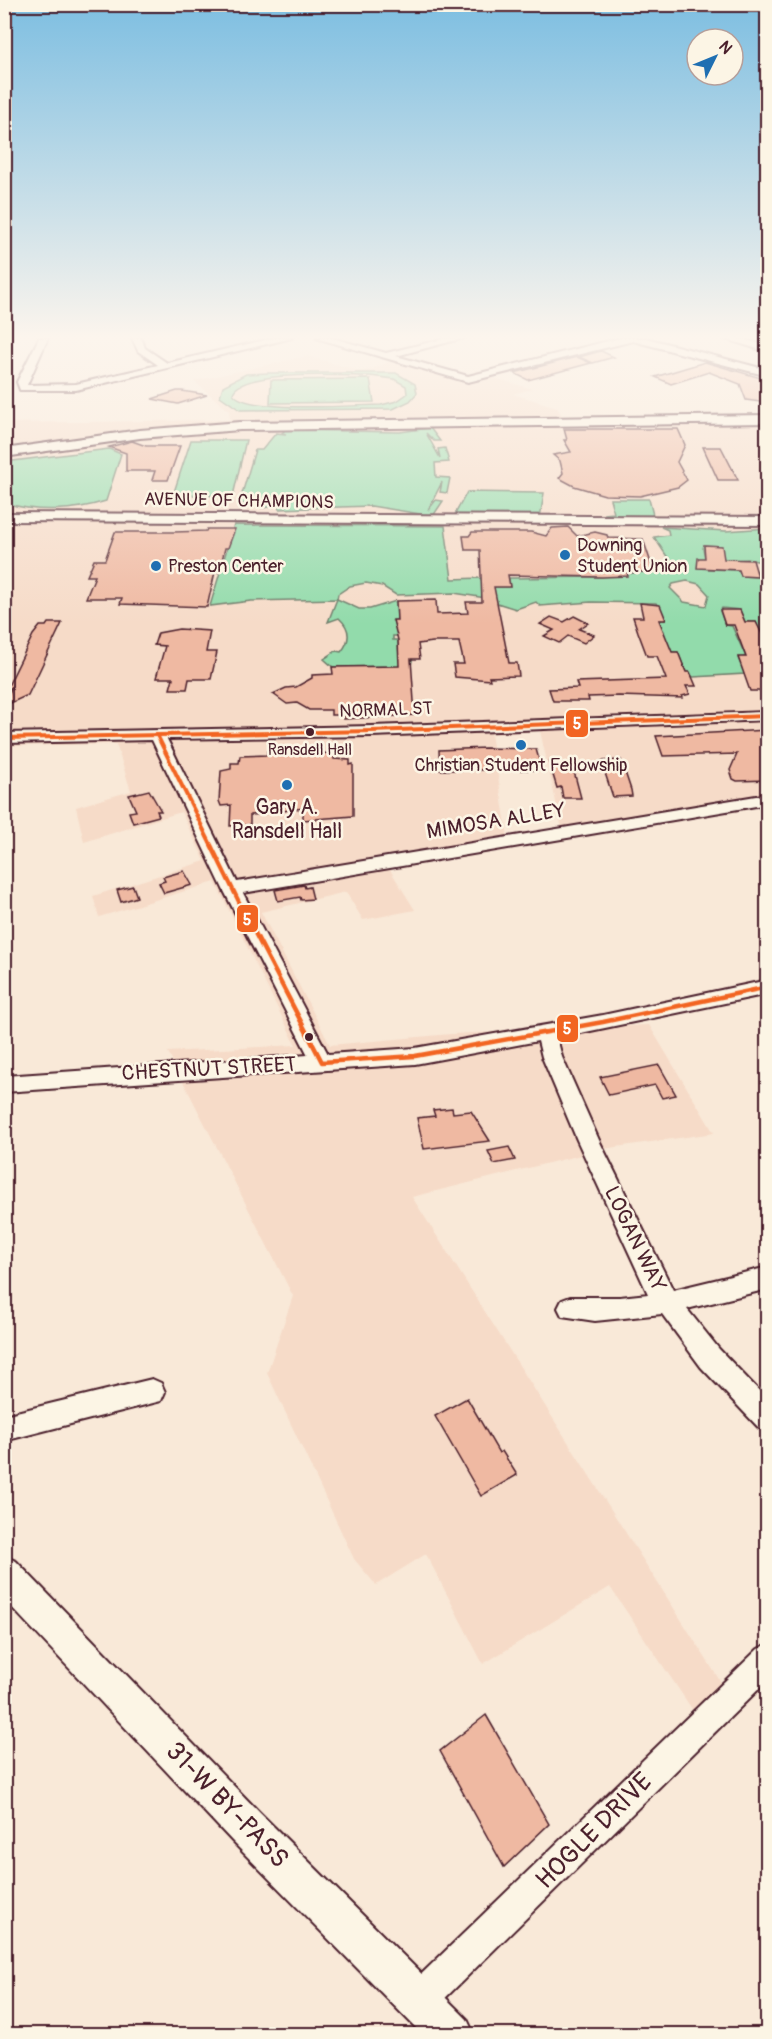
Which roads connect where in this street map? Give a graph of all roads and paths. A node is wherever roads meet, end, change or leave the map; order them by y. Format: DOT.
graph roads {
  1 [pos="145,433"];
  2 [pos="4,453"];
  3 [pos="4,517"];
  4 [pos="768,524"];
  5 [pos="768,716"];
  6 [pos="157,735"];
  7 [pos="4,738"];
  8 [pos="768,799"];
  9 [pos="232,889"];
  10 [pos="768,987"];
  11 [pos="546,1032"];
  12 [pos="322,1062"];
  13 [pos="4,1084"];
  14 [pos="768,1278"];
  15 [pos="666,1302"];
  16 [pos="570,1308"];
  17 [pos="152,1392"];
  18 [pos="768,1419"];
  19 [pos="4,1428"];
  20 [pos="4,1573"];
  21 [pos="768,1659"];
  22 [pos="417,2002"];
  23 [pos="452,2034"];
  1 -- 2 [label="main road"];
  3 -- 4 [label="street, AVENUE OF CHAMPIONS"];
  5 -- 6 [label="street, NORMAL ST"];
  6 -- 7 [label="street, NORMAL ST"];
  6 -- 9 [label="street"];
  8 -- 9 [label="street, MIMOSA ALLEY"];
  9 -- 12 [label="street"];
  10 -- 11 [label="street, CHESTNUT STREET"];
  11 -- 12 [label="street, CHESTNUT STREET"];
  11 -- 15 [label="street, LOGAN WAY"];
  12 -- 13 [label="street, CHESTNUT STREET"];
  14 -- 15 [label="street"];
  15 -- 16 [label="street"];
  15 -- 18 [label="street, LOGAN WAY"];
  17 -- 19 [label="street"];
  20 -- 22 [label="main road, 31-W BY-PASS"];
  21 -- 22 [label="street, HOGLE DRIVE"];
  22 -- 23 [label="main road, 31-W BY-PASS"];
}
